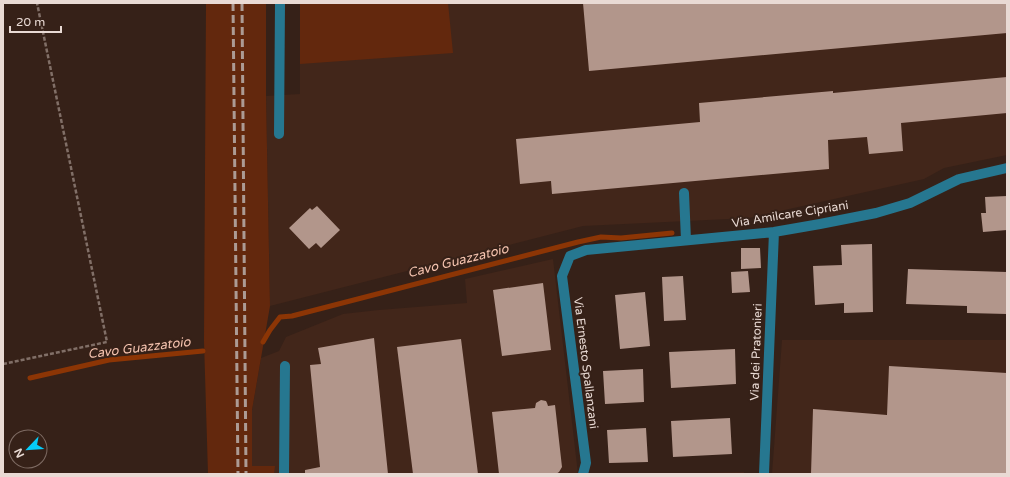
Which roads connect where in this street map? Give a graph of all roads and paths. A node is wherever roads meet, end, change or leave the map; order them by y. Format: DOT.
graph roads {
  1 [pos="37,3"];
  2 [pos="280,3"];
  3 [pos="279,134"];
  4 [pos="1007,168"];
  5 [pos="684,193"];
  6 [pos="774,232"];
  7 [pos="686,240"];
  8 [pos="570,256"];
  9 [pos="3,364"];
  10 [pos="285,366"];
  11 [pos="284,474"];
  12 [pos="583,474"];
  13 [pos="764,474"];
  1 -- 9 [label="path"];
  2 -- 3 [label="street"];
  4 -- 6 [label="street, Via Amilcare Cipriani"];
  5 -- 7 [label="street"];
  6 -- 7 [label="street, Via Amilcare Cipriani"];
  6 -- 13 [label="street, Via dei Pratonieri"];
  7 -- 8 [label="street, Via Amilcare Cipriani"];
  8 -- 12 [label="street, Via Ernesto Spallanzani"];
  10 -- 11 [label="street"];
}
